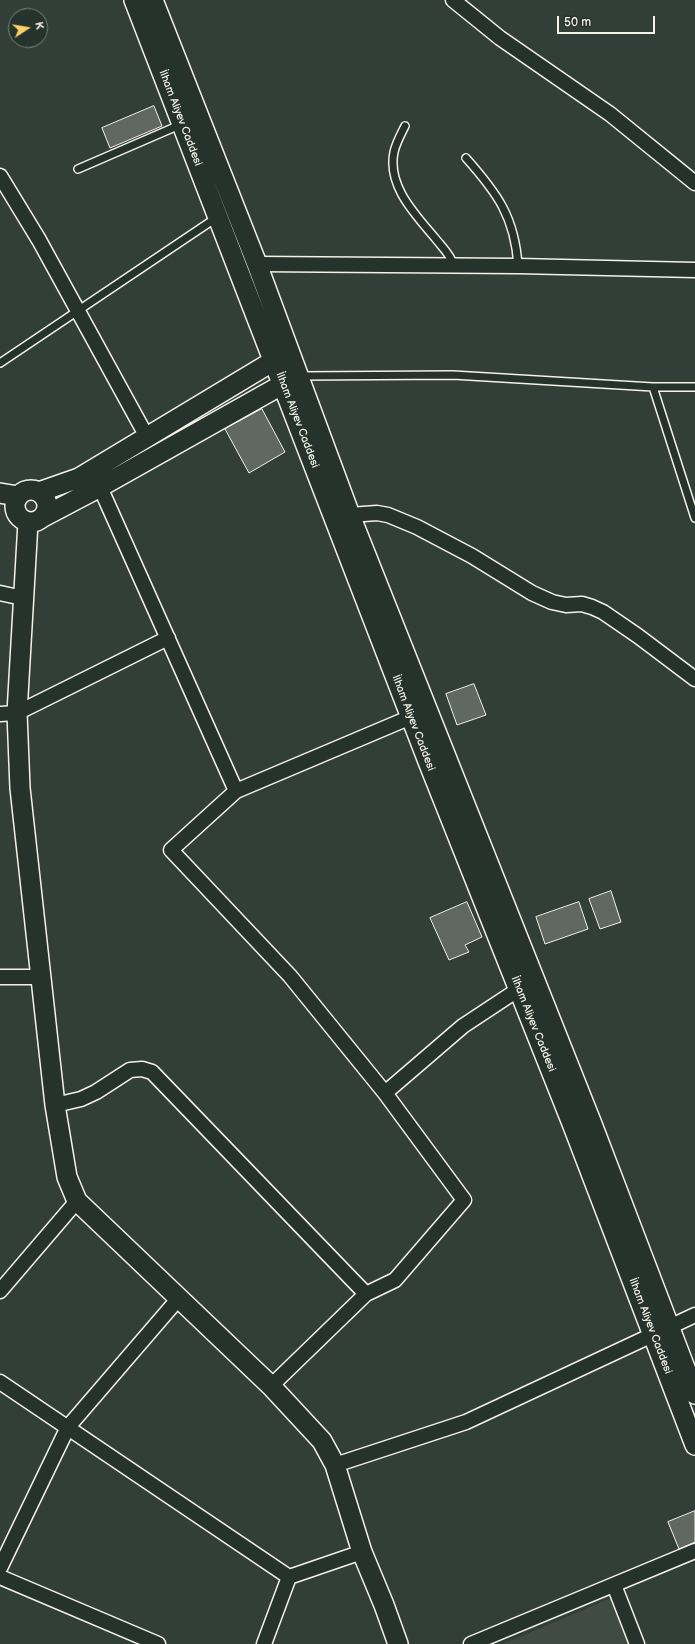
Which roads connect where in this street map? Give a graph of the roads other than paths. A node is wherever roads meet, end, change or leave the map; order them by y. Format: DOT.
graph roads {
  1 [pos="134,0"];
  2 [pos="153,0"];
  3 [pos="453,0"];
  4 [pos="182,124"];
  5 [pos="405,126"];
  6 [pos="466,158"];
  7 [pos="78,169"];
  8 [pos="0,176"];
  9 [pos="695,183"];
  10 [pos="218,216"];
  11 [pos="256,264"];
  12 [pos="454,266"];
  13 [pos="518,266"];
  14 [pos="695,270"];
  15 [pos="78,311"];
  16 [pos="281,356"];
  17 [pos="0,363"];
  18 [pos="290,380"];
  19 [pos="654,387"];
  20 [pos="695,387"];
  21 [pos="147,437"];
  22 [pos="100,488"];
  23 [pos="39,492"];
  24 [pos="9,495"];
  25 [pos="0,510"];
  26 [pos="350,515"];
  27 [pos="695,518"];
  28 [pos="31,520"];
  29 [pos="0,594"];
  30 [pos="23,598"];
  31 [pos="168,638"];
  32 [pos="695,679"];
  33 [pos="9,714"];
  34 [pos="411,717"];
  35 [pos="236,791"];
  36 [pos="0,977"];
  37 [pos="40,977"];
  38 [pos="519,989"];
  39 [pos="385,1092"];
  40 [pos="55,1106"];
  41 [pos="77,1201"];
  42 [pos="0,1291"];
  43 [pos="366,1294"];
  44 [pos="179,1298"];
  45 [pos="695,1314"];
  46 [pos="661,1330"];
  47 [pos="0,1382"];
  48 [pos="271,1386"];
  49 [pos="695,1394"];
  50 [pos="68,1428"];
  51 [pos="695,1445"];
  52 [pos="335,1466"];
  53 [pos="695,1551"];
  54 [pos="362,1552"];
  55 [pos="0,1568"];
  56 [pos="0,1577"];
  57 [pos="289,1578"];
  58 [pos="614,1585"];
  59 [pos="158,1644"];
  60 [pos="264,1644"];
  61 [pos="398,1644"];
  62 [pos="471,1644"];
  63 [pos="637,1644"];
  1 -- 4 [label="main road, İlham Aliyev Caddesi"];
  2 -- 11 [label="main road, İlham Aliyev Caddesi"];
  3 -- 9 [label="street"];
  4 -- 7 [label="lane"];
  4 -- 10 [label="main road, İlham Aliyev Caddesi"];
  5 -- 12 [label="lane"];
  6 -- 13 [label="lane"];
  8 -- 15 [label="street"];
  10 -- 15 [label="lane"];
  10 -- 16 [label="main road, İlham Aliyev Caddesi"];
  11 -- 12 [label="street"];
  11 -- 16 [label="main road, İlham Aliyev Caddesi"];
  12 -- 13 [label="street"];
  13 -- 14 [label="street"];
  15 -- 17 [label="lane"];
  15 -- 21 [label="street"];
  16 -- 18 [label="main road, İlham Aliyev Caddesi"];
  16 -- 21 [label="main road"];
  18 -- 19 [label="lane"];
  18 -- 22 [label="main road"];
  18 -- 26 [label="main road, İlham Aliyev Caddesi"];
  18 -- 34 [label="main road, İlham Aliyev Caddesi"];
  19 -- 20 [label="lane"];
  19 -- 27 [label="lane"];
  21 -- 23 [label="main road"];
  22 -- 28 [label="main road"];
  22 -- 31 [label="street"];
  23 -- 24 [label="main road"];
  23 -- 28 [label="main road"];
  24 -- 28 [label="main road"];
  25 -- 28 [label="main road"];
  26 -- 32 [label="street"];
  26 -- 46 [label="main road, İlham Aliyev Caddesi"];
  28 -- 30 [label="main road"];
  29 -- 30 [label="street"];
  30 -- 33 [label="main road"];
  31 -- 33 [label="street"];
  31 -- 35 [label="street"];
  33 -- 37 [label="main road"];
  34 -- 35 [label="street"];
  34 -- 38 [label="main road, İlham Aliyev Caddesi"];
  35 -- 39 [label="street"];
  36 -- 37 [label="street"];
  37 -- 40 [label="main road"];
  38 -- 39 [label="street"];
  38 -- 46 [label="main road, İlham Aliyev Caddesi"];
  39 -- 43 [label="street"];
  40 -- 41 [label="main road"];
  40 -- 43 [label="street"];
  41 -- 42 [label="street"];
  41 -- 44 [label="main road"];
  43 -- 48 [label="street"];
  44 -- 48 [label="main road"];
  44 -- 50 [label="street"];
  45 -- 46 [label="street"];
  46 -- 49 [label="main road, İlham Aliyev Caddesi"];
  46 -- 51 [label="main road, İlham Aliyev Caddesi"];
  46 -- 52 [label="street"];
  47 -- 50 [label="street"];
  48 -- 52 [label="main road"];
  50 -- 55 [label="street"];
  50 -- 57 [label="street"];
  52 -- 54 [label="main road"];
  53 -- 58 [label="street"];
  54 -- 57 [label="street"];
  54 -- 61 [label="main road"];
  56 -- 59 [label="street"];
  57 -- 60 [label="street"];
  58 -- 62 [label="street"];
  58 -- 63 [label="street"];
}
